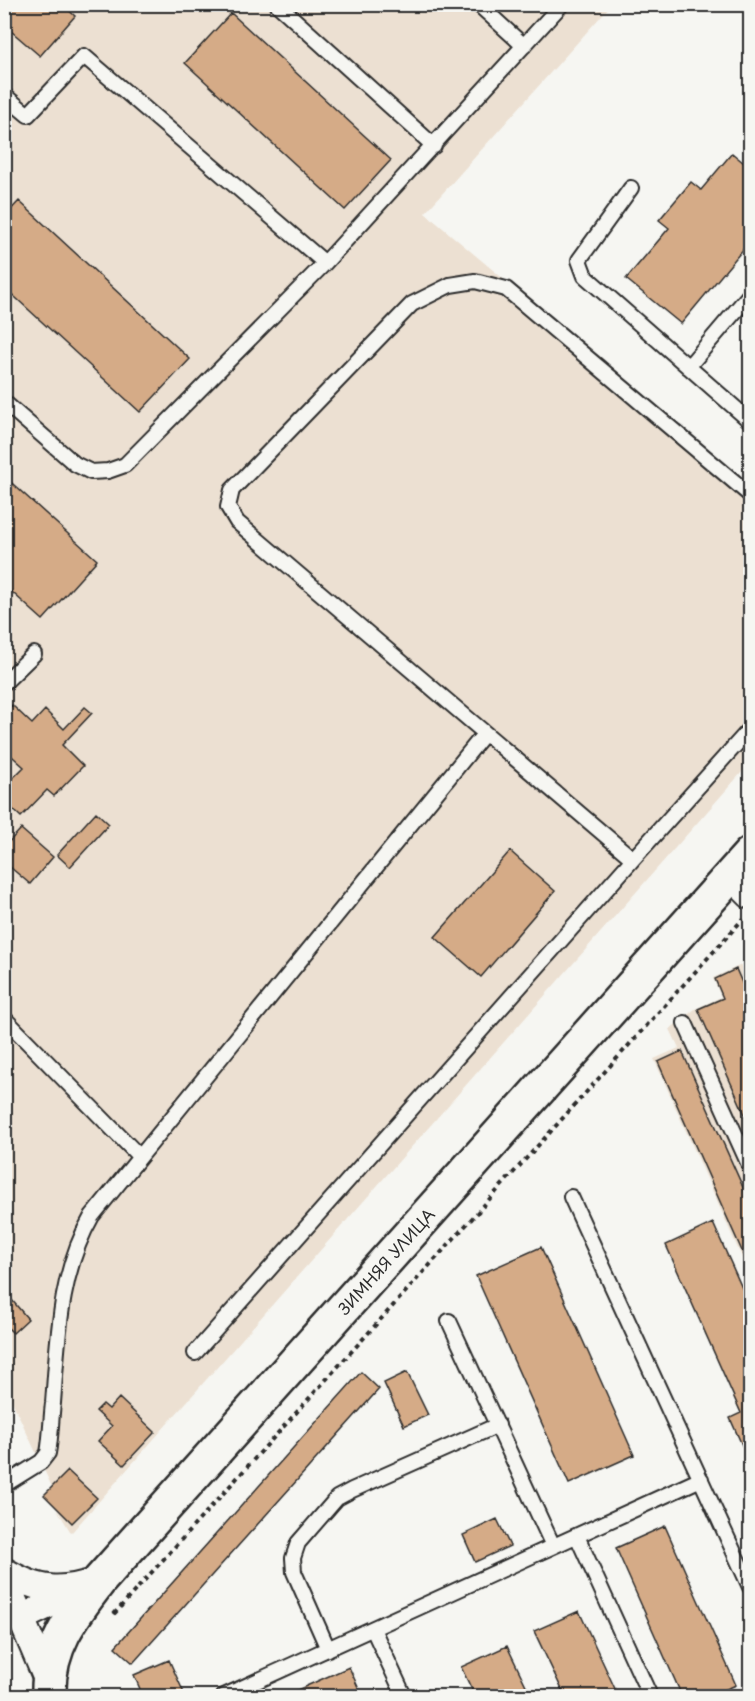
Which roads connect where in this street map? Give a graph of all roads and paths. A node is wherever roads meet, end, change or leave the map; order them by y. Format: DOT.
graph roads {
  1 [pos="277,4"];
  2 [pos="478,4"];
  3 [pos="562,4"];
  4 [pos="524,46"];
  5 [pos="4,95"];
  6 [pos="434,146"];
  7 [pos="631,188"];
  8 [pos="325,263"];
  9 [pos="750,294"];
  10 [pos="688,367"];
  11 [pos="4,402"];
  12 [pos="750,420"];
  13 [pos="750,495"];
  14 [pos="34,654"];
  15 [pos="4,683"];
  16 [pos="750,729"];
  17 [pos="485,733"];
  18 [pos="633,859"];
  19 [pos="744,875"];
  20 [pos="750,910"];
  21 [pos="4,1018"];
  22 [pos="685,1023"];
  23 [pos="140,1157"];
  24 [pos="750,1167"];
  25 [pos="571,1197"];
  26 [pos="449,1321"];
  27 [pos="195,1353"];
  28 [pos="498,1425"];
  29 [pos="701,1479"];
  30 [pos="4,1485"];
  31 [pos="577,1536"];
  32 [pos="553,1546"];
  33 [pos="4,1570"];
  34 [pos="4,1578"];
  35 [pos="100,1580"];
  36 [pos="750,1587"];
  37 [pos="113,1615"];
  38 [pos="13,1621"];
  39 [pos="373,1629"];
  40 [pos="328,1649"];
  41 [pos="49,1690"];
  42 [pos="224,1696"];
  43 [pos="404,1696"];
  44 [pos="648,1696"];
  1 -- 6 [label="lane"];
  2 -- 4 [label="lane"];
  3 -- 4 [label="lane"];
  4 -- 6 [label="lane"];
  5 -- 8 [label="lane"];
  6 -- 8 [label="lane"];
  7 -- 10 [label="lane"];
  8 -- 11 [label="lane"];
  9 -- 10 [label="lane"];
  10 -- 12 [label="lane"];
  13 -- 17 [label="lane"];
  14 -- 15 [label="lane"];
  16 -- 18 [label="lane"];
  17 -- 18 [label="lane"];
  17 -- 23 [label="lane"];
  18 -- 27 [label="lane"];
  19 -- 35 [label="main road, ЗИМНЯЯ УЛИЦА"];
  20 -- 37 [label="path"];
  21 -- 23 [label="lane"];
  22 -- 24 [label="lane"];
  23 -- 30 [label="lane"];
  25 -- 29 [label="lane"];
  26 -- 28 [label="lane"];
  28 -- 32 [label="lane"];
  28 -- 40 [label="lane"];
  29 -- 31 [label="lane"];
  29 -- 36 [label="lane"];
  31 -- 32 [label="lane"];
  31 -- 44 [label="lane"];
  32 -- 39 [label="lane"];
  33 -- 35 [label="street"];
  34 -- 38 [label="street"];
  35 -- 38 [label="street"];
  35 -- 41 [label="main road, ЗИМНЯЯ УЛИЦА"];
  38 -- 41 [label="street"];
  39 -- 40 [label="lane"];
  39 -- 43 [label="lane"];
  40 -- 42 [label="lane"];
}
